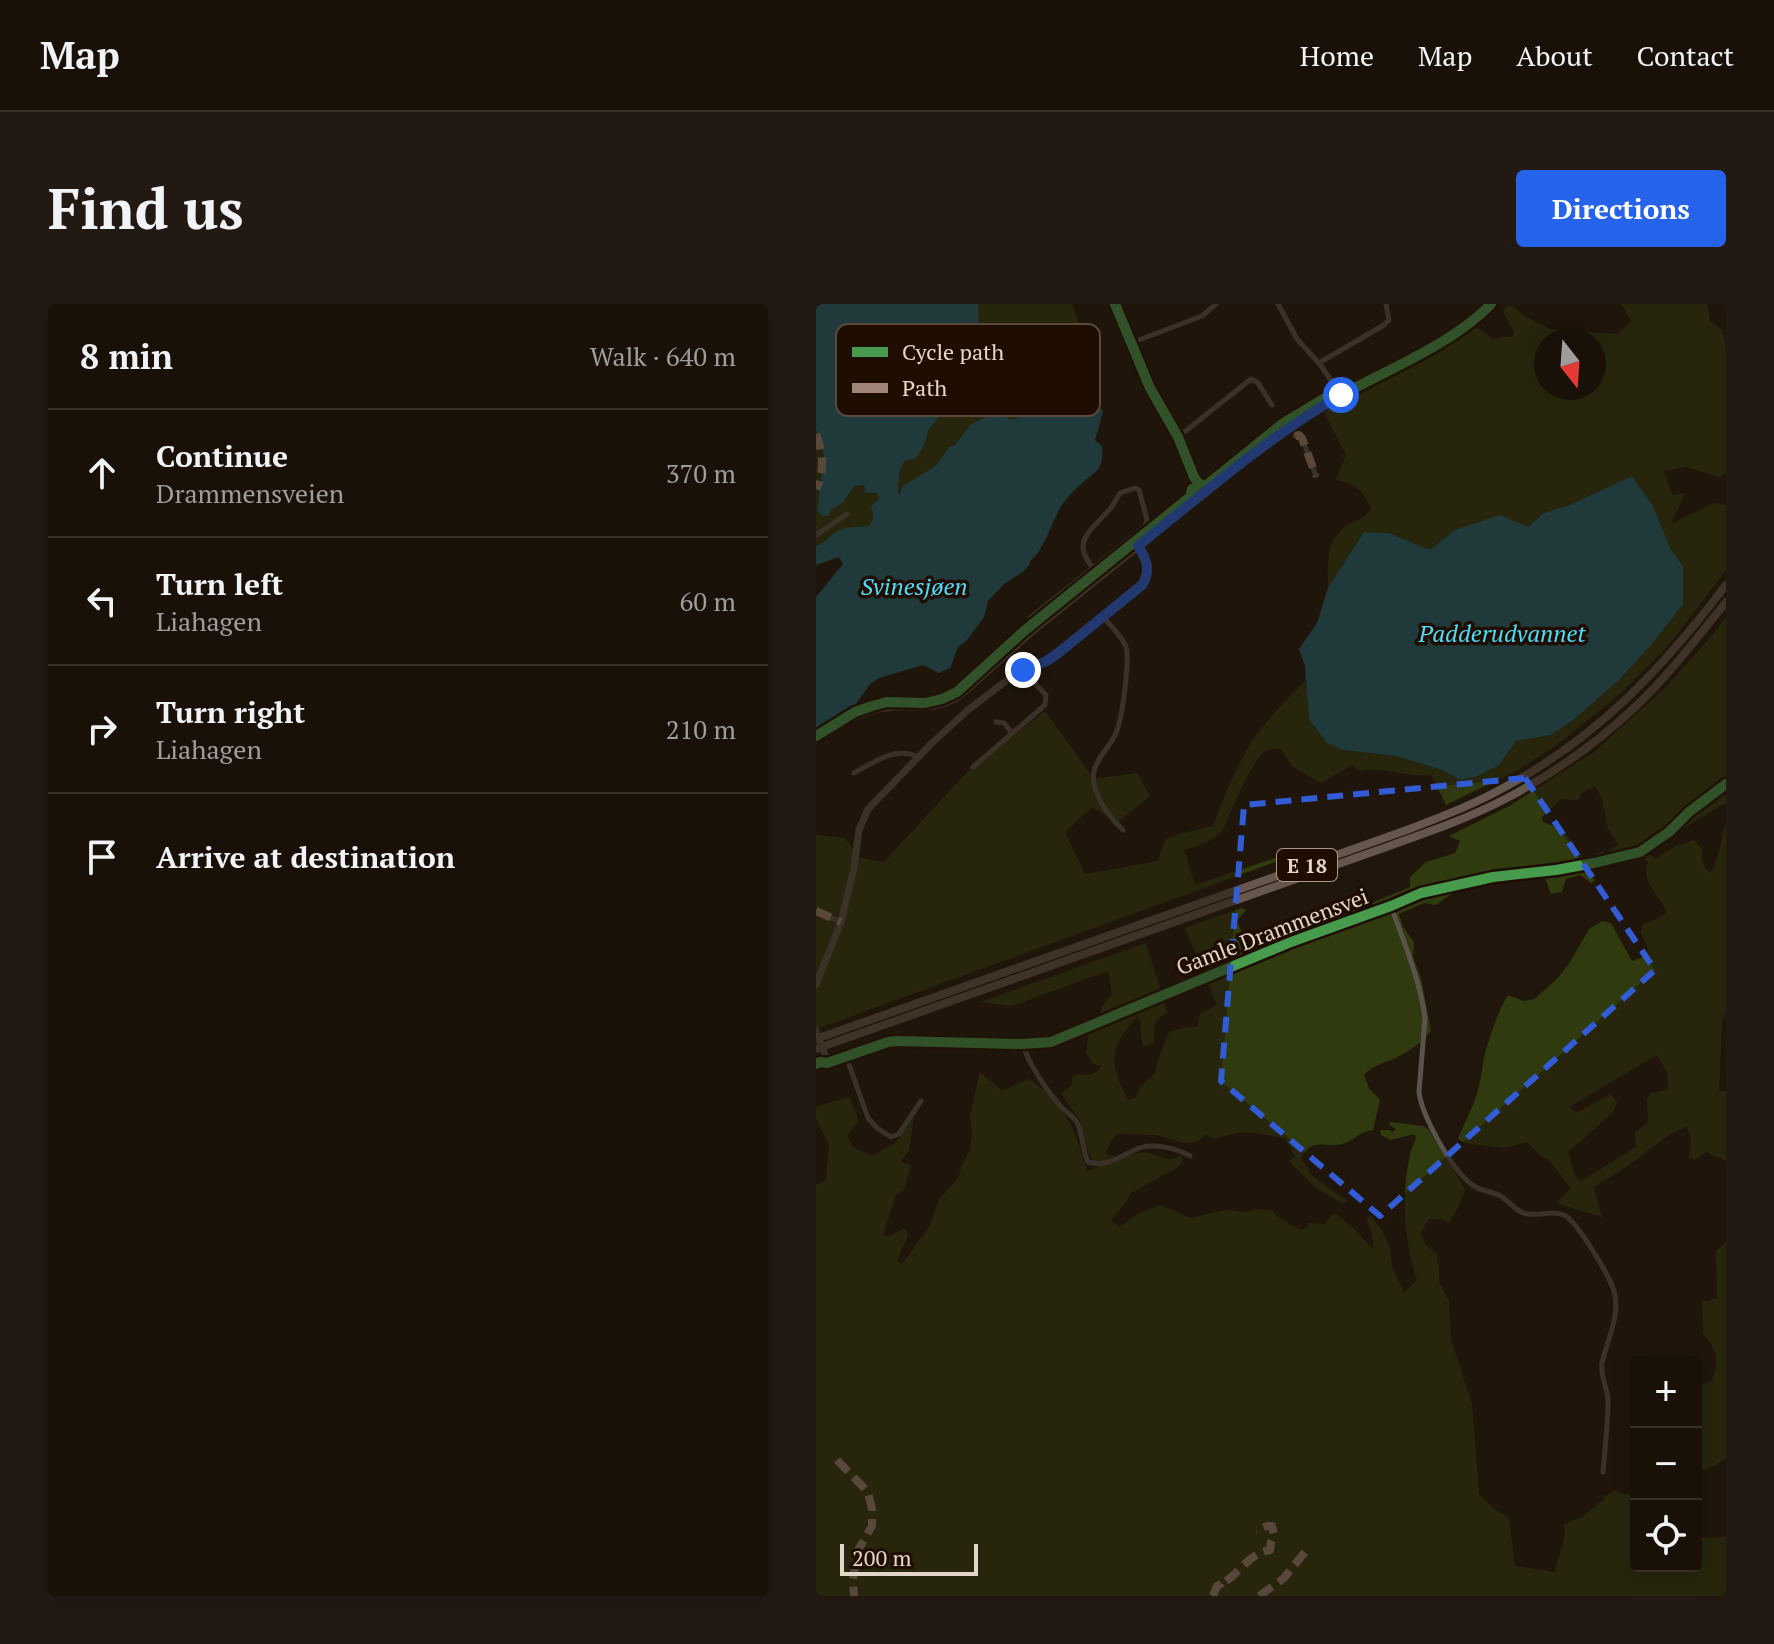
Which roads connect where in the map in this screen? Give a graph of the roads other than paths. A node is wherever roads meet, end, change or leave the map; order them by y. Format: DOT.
graph roads {
  1 [pos="1115,304"];
  2 [pos="1216,304"];
  3 [pos="1278,304"];
  4 [pos="1386,304"];
  5 [pos="1491,304"];
  6 [pos="1131,343"];
  7 [pos="1319,363"];
  8 [pos="1341,395"];
  9 [pos="1272,405"];
  10 [pos="1295,436"];
  11 [pos="1178,437"];
  12 [pos="1316,476"];
  13 [pos="1202,495"];
  14 [pos="847,514"];
  15 [pos="816,535"];
  16 [pos="1138,546"];
  17 [pos="1093,569"];
  18 [pos="1100,577"];
  19 [pos="1726,585"];
  20 [pos="1726,602"];
  21 [pos="1103,617"];
  22 [pos="1030,618"];
  23 [pos="1023,670"];
  24 [pos="996,722"];
  25 [pos="1012,733"];
  26 [pos="816,740"];
  27 [pos="919,758"];
  28 [pos="973,767"];
  29 [pos="854,773"];
  30 [pos="1726,784"];
  31 [pos="1123,830"];
  32 [pos="1391,906"];
  33 [pos="816,911"];
  34 [pos="841,922"];
  35 [pos="816,985"];
  36 [pos="816,1031"];
  37 [pos="816,1039"];
  38 [pos="1022,1044"];
  39 [pos="816,1049"];
  40 [pos="846,1056"];
  41 [pos="826,1059"];
  42 [pos="816,1068"];
  43 [pos="921,1101"];
  44 [pos="1190,1156"];
  45 [pos="1603,1472"];
  1 -- 6 [label="main road"];
  2 -- 6 [label="street"];
  3 -- 7 [label="street"];
  4 -- 7 [label="street"];
  5 -- 8 [label="main road"];
  6 -- 11 [label="main road"];
  7 -- 8 [label="street"];
  8 -- 13 [label="main road"];
  9 -- 11 [label="street"];
  10 -- 12 [label="street"];
  11 -- 13 [label="main road"];
  13 -- 16 [label="main road"];
  14 -- 15 [label="street"];
  16 -- 18 [label="main road"];
  16 -- 21 [label="main road"];
  17 -- 17 [label="street"];
  17 -- 18 [label="street"];
  17 -- 22 [label="street"];
  18 -- 26 [label="main road"];
  19 -- 37 [label="highway, E 18"];
  20 -- 39 [label="highway, E 18"];
  21 -- 23 [label="main road"];
  21 -- 31 [label="street"];
  23 -- 25 [label="street"];
  23 -- 27 [label="main road"];
  24 -- 25 [label="street"];
  25 -- 28 [label="street"];
  27 -- 29 [label="street"];
  27 -- 34 [label="main road"];
  30 -- 32 [label="street, Gamle Drammensvei"];
  32 -- 38 [label="street, Gamle Drammensvei"];
  32 -- 45 [label="street"];
  33 -- 34 [label="street"];
  34 -- 35 [label="main road"];
  36 -- 41 [label="main road, bridge"];
  38 -- 40 [label="street, Gamle Drammensvei"];
  38 -- 44 [label="street"];
  40 -- 41 [label="street, Gamle Drammensvei"];
  40 -- 43 [label="street"];
  41 -- 42 [label="main road, Gamle Drammensvei"];
}
